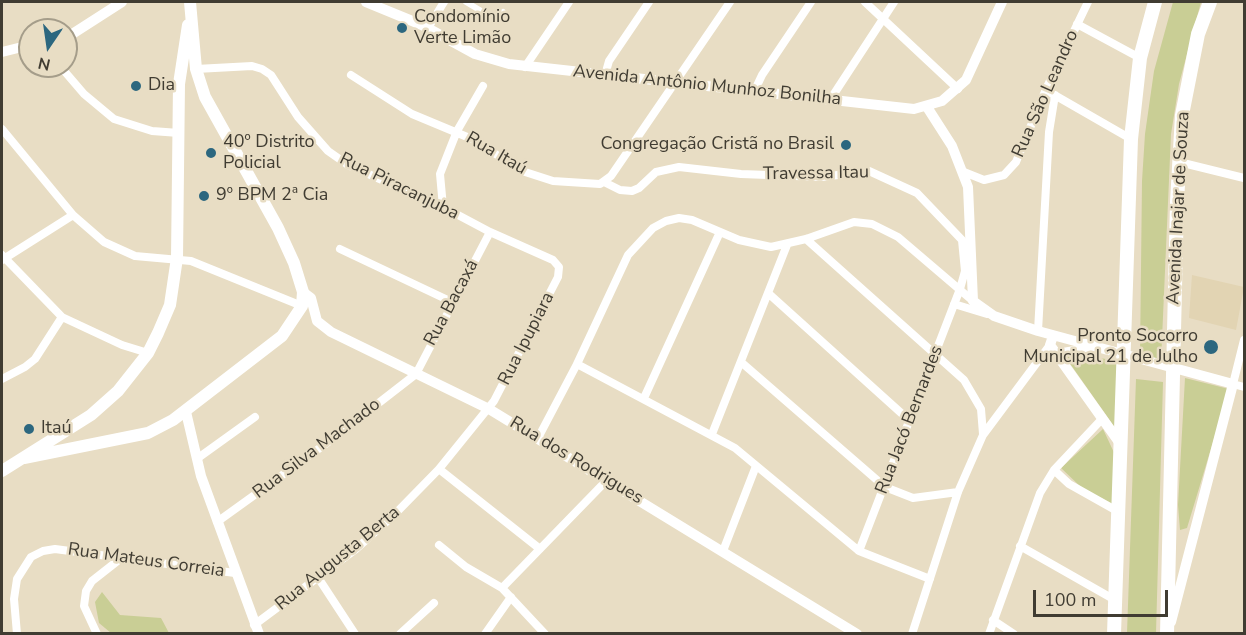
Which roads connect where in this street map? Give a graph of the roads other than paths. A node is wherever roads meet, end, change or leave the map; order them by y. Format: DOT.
graph roads {
  1 [pos="122,2"];
  2 [pos="366,2"];
  3 [pos="444,2"];
  4 [pos="466,2"];
  5 [pos="570,2"];
  6 [pos="649,2"];
  7 [pos="730,2"];
  8 [pos="811,2"];
  9 [pos="865,2"];
  10 [pos="894,2"];
  11 [pos="1002,2"];
  12 [pos="1088,2"];
  13 [pos="1155,2"];
  14 [pos="1210,2"];
  15 [pos="190,7"];
  16 [pos="503,12"];
  17 [pos="883,18"];
  18 [pos="1077,24"];
  19 [pos="428,28"];
  20 [pos="78,30"];
  21 [pos="18,48"];
  22 [pos="2,52"];
  23 [pos="1140,58"];
  24 [pos="525,68"];
  25 [pos="196,69"];
  26 [pos="351,75"];
  27 [pos="605,75"];
  28 [pos="70,78"];
  29 [pos="674,83"];
  30 [pos="483,86"];
  31 [pos="958,89"];
  32 [pos="1046,89"];
  33 [pos="203,90"];
  34 [pos="754,92"];
  35 [pos="179,94"];
  36 [pos="1055,95"];
  37 [pos="830,100"];
  38 [pos="927,107"];
  39 [pos="2,129"];
  40 [pos="457,131"];
  41 [pos="179,133"];
  42 [pos="1131,139"];
  43 [pos="1179,162"];
  44 [pos="964,172"];
  45 [pos="1245,178"];
  46 [pos="604,182"];
  47 [pos="443,207"];
  48 [pos="73,215"];
  49 [pos="720,231"];
  50 [pos="490,232"];
  51 [pos="806,239"];
  52 [pos="787,244"];
  53 [pos="340,249"];
  54 [pos="3,258"];
  55 [pos="177,258"];
  56 [pos="559,267"];
  57 [pos="960,289"];
  58 [pos="303,292"];
  59 [pos="768,293"];
  60 [pos="973,301"];
  61 [pos="452,302"];
  62 [pos="954,304"];
  63 [pos="302,306"];
  64 [pos="994,316"];
  65 [pos="62,317"];
  66 [pos="1038,331"];
  67 [pos="1245,340"];
  68 [pos="1054,345"];
  69 [pos="1096,347"];
  70 [pos="148,353"];
  71 [pos="935,354"];
  72 [pos="1124,355"];
  73 [pos="741,362"];
  74 [pos="577,364"];
  75 [pos="1172,369"];
  76 [pos="416,374"];
  77 [pos="2,379"];
  78 [pos="1239,385"];
  79 [pos="644,398"];
  80 [pos="489,409"];
  81 [pos="186,412"];
  82 [pos="255,417"];
  83 [pos="1101,420"];
  84 [pos="910,421"];
  85 [pos="65,431"];
  86 [pos="712,434"];
  87 [pos="983,435"];
  88 [pos="538,438"];
  89 [pos="1119,442"];
  90 [pos="74,448"];
  91 [pos="24,458"];
  92 [pos="198,458"];
  93 [pos="756,466"];
  94 [pos="439,469"];
  95 [pos="1054,470"];
  96 [pos="2,471"];
  97 [pos="607,480"];
  98 [pos="885,487"];
  99 [pos="958,492"];
  100 [pos="1117,511"];
  101 [pos="217,522"];
  102 [pos="439,545"];
  103 [pos="1020,546"];
  104 [pos="540,549"];
  105 [pos="723,551"];
  106 [pos="858,551"];
  107 [pos="120,559"];
  108 [pos="235,573"];
  109 [pos="319,579"];
  110 [pos="930,579"];
  111 [pos="502,588"];
  112 [pos="511,597"];
  113 [pos="1115,600"];
  114 [pos="434,603"];
  115 [pos="993,620"];
  116 [pos="257,629"];
  117 [pos="1114,632"];
  118 [pos="17,633"];
  119 [pos="97,633"];
  120 [pos="356,633"];
  121 [pos="400,633"];
  122 [pos="485,633"];
  123 [pos="545,633"];
  124 [pos="857,633"];
  125 [pos="912,633"];
  126 [pos="989,633"];
  127 [pos="1014,633"];
  128 [pos="1168,633"];
  1 -- 20 [label="street"];
  2 -- 19 [label="street, Avenida Antônio Munhoz Bonilha"];
  3 -- 19 [label="street"];
  4 -- 16 [label="street"];
  5 -- 24 [label="street"];
  6 -- 27 [label="street"];
  7 -- 29 [label="street"];
  8 -- 34 [label="street"];
  9 -- 17 [label="street"];
  10 -- 17 [label="street"];
  11 -- 31 [label="street, Avenida Antônio Munhoz Bonilha"];
  12 -- 18 [label="street, Rua São Leandro"];
  13 -- 23 [label="main road"];
  14 -- 43 [label="main road, Avenida Inajar de Souza"];
  15 -- 25 [label="main road"];
  15 -- 35 [label="main road"];
  17 -- 31 [label="street"];
  17 -- 37 [label="street"];
  18 -- 23 [label="street"];
  18 -- 32 [label="street, Rua São Leandro"];
  19 -- 24 [label="street, Avenida Antônio Munhoz Bonilha"];
  21 -- 22 [label="street"];
  23 -- 42 [label="main road"];
  24 -- 27 [label="street, Avenida Antônio Munhoz Bonilha"];
  25 -- 33 [label="main road"];
  25 -- 47 [label="street, Rua Piracanjuba"];
  26 -- 40 [label="street, Rua Itaú"];
  27 -- 29 [label="street, Avenida Antônio Munhoz Bonilha"];
  28 -- 41 [label="street"];
  29 -- 34 [label="street, Avenida Antônio Munhoz Bonilha"];
  29 -- 46 [label="street"];
  30 -- 40 [label="street"];
  31 -- 38 [label="street, Avenida Antônio Munhoz Bonilha"];
  32 -- 36 [label="street"];
  32 -- 44 [label="street, Rua São Leandro"];
  33 -- 35 [label="main road"];
  33 -- 58 [label="main road"];
  34 -- 37 [label="street, Avenida Antônio Munhoz Bonilha"];
  35 -- 41 [label="main road"];
  36 -- 42 [label="street"];
  36 -- 66 [label="street"];
  37 -- 38 [label="street, Avenida Antônio Munhoz Bonilha"];
  38 -- 44 [label="street"];
  39 -- 48 [label="street"];
  40 -- 46 [label="street, Rua Itaú"];
  40 -- 47 [label="street"];
  41 -- 55 [label="main road"];
  42 -- 72 [label="main road"];
  43 -- 45 [label="street"];
  43 -- 75 [label="main road, Avenida Inajar de Souza"];
  44 -- 60 [label="street"];
  46 -- 57 [label="street, Travessa Itau"];
  47 -- 50 [label="street, Rua Piracanjuba"];
  48 -- 54 [label="street"];
  48 -- 55 [label="street"];
  49 -- 52 [label="street"];
  49 -- 74 [label="street"];
  49 -- 79 [label="street"];
  50 -- 56 [label="street, Rua Piracanjuba"];
  50 -- 61 [label="street, Rua Bacaxá"];
  51 -- 52 [label="street"];
  51 -- 57 [label="street"];
  51 -- 71 [label="street"];
  52 -- 59 [label="street"];
  53 -- 61 [label="street"];
  54 -- 65 [label="street"];
  55 -- 63 [label="street"];
  55 -- 70 [label="main road"];
  56 -- 80 [label="street, Rua Ipupiara"];
  57 -- 60 [label="street"];
  57 -- 62 [label="street, Rua Jacó Bernardes"];
  58 -- 63 [label="main road"];
  58 -- 76 [label="street, Rua dos Rodrigues"];
  59 -- 73 [label="street"];
  59 -- 84 [label="street"];
  60 -- 64 [label="street"];
  61 -- 76 [label="street, Rua Bacaxá"];
  62 -- 64 [label="street"];
  62 -- 71 [label="street, Rua Jacó Bernardes"];
  63 -- 81 [label="main road"];
  64 -- 66 [label="street"];
  65 -- 70 [label="street"];
  65 -- 77 [label="street"];
  66 -- 68 [label="street"];
  67 -- 78 [label="street"];
  68 -- 69 [label="street"];
  68 -- 69 [label="street"];
  68 -- 83 [label="street"];
  68 -- 87 [label="street"];
  69 -- 72 [label="street"];
  70 -- 85 [label="main road"];
  71 -- 84 [label="street, Rua Jacó Bernardes"];
  71 -- 87 [label="street"];
  72 -- 75 [label="street"];
  72 -- 89 [label="main road"];
  73 -- 86 [label="street"];
  73 -- 98 [label="street"];
  74 -- 79 [label="street"];
  74 -- 88 [label="street"];
  75 -- 78 [label="street"];
  75 -- 128 [label="main road, Avenida Inajar de Souza"];
  76 -- 80 [label="street, Rua dos Rodrigues"];
  76 -- 101 [label="street, Rua Silva Machado"];
  78 -- 128 [label="street"];
  79 -- 86 [label="street"];
  80 -- 88 [label="street, Rua dos Rodrigues"];
  80 -- 94 [label="street, Rua Augusta Berta"];
  81 -- 90 [label="main road"];
  81 -- 92 [label="street"];
  82 -- 92 [label="street"];
  83 -- 89 [label="street"];
  83 -- 95 [label="street"];
  84 -- 98 [label="street, Rua Jacó Bernardes"];
  85 -- 90 [label="main road"];
  85 -- 91 [label="main road"];
  86 -- 93 [label="street"];
  87 -- 99 [label="street"];
  88 -- 97 [label="street, Rua dos Rodrigues"];
  89 -- 100 [label="main road"];
  90 -- 91 [label="main road"];
  91 -- 96 [label="main road"];
  92 -- 101 [label="street"];
  93 -- 105 [label="street"];
  93 -- 106 [label="street"];
  94 -- 104 [label="street"];
  94 -- 109 [label="street, Rua Augusta Berta"];
  95 -- 100 [label="street"];
  95 -- 103 [label="street"];
  97 -- 104 [label="street"];
  97 -- 105 [label="street, Rua dos Rodrigues"];
  98 -- 99 [label="street"];
  98 -- 106 [label="street, Rua Jacó Bernardes"];
  99 -- 110 [label="street"];
  100 -- 113 [label="main road"];
  101 -- 108 [label="street"];
  102 -- 111 [label="street"];
  103 -- 113 [label="street"];
  103 -- 115 [label="street"];
  104 -- 111 [label="street"];
  105 -- 124 [label="street, Rua dos Rodrigues"];
  106 -- 110 [label="street"];
  107 -- 108 [label="street, Rua Mateus Correia"];
  107 -- 118 [label="street, Rua Mateus Correia"];
  107 -- 119 [label="street"];
  108 -- 116 [label="street"];
  109 -- 116 [label="street, Rua Augusta Berta"];
  109 -- 120 [label="street"];
  110 -- 125 [label="street"];
  111 -- 112 [label="street"];
  112 -- 122 [label="street"];
  112 -- 123 [label="street"];
  113 -- 117 [label="main road"];
  114 -- 121 [label="street"];
  115 -- 126 [label="street"];
  115 -- 127 [label="street"];
}
